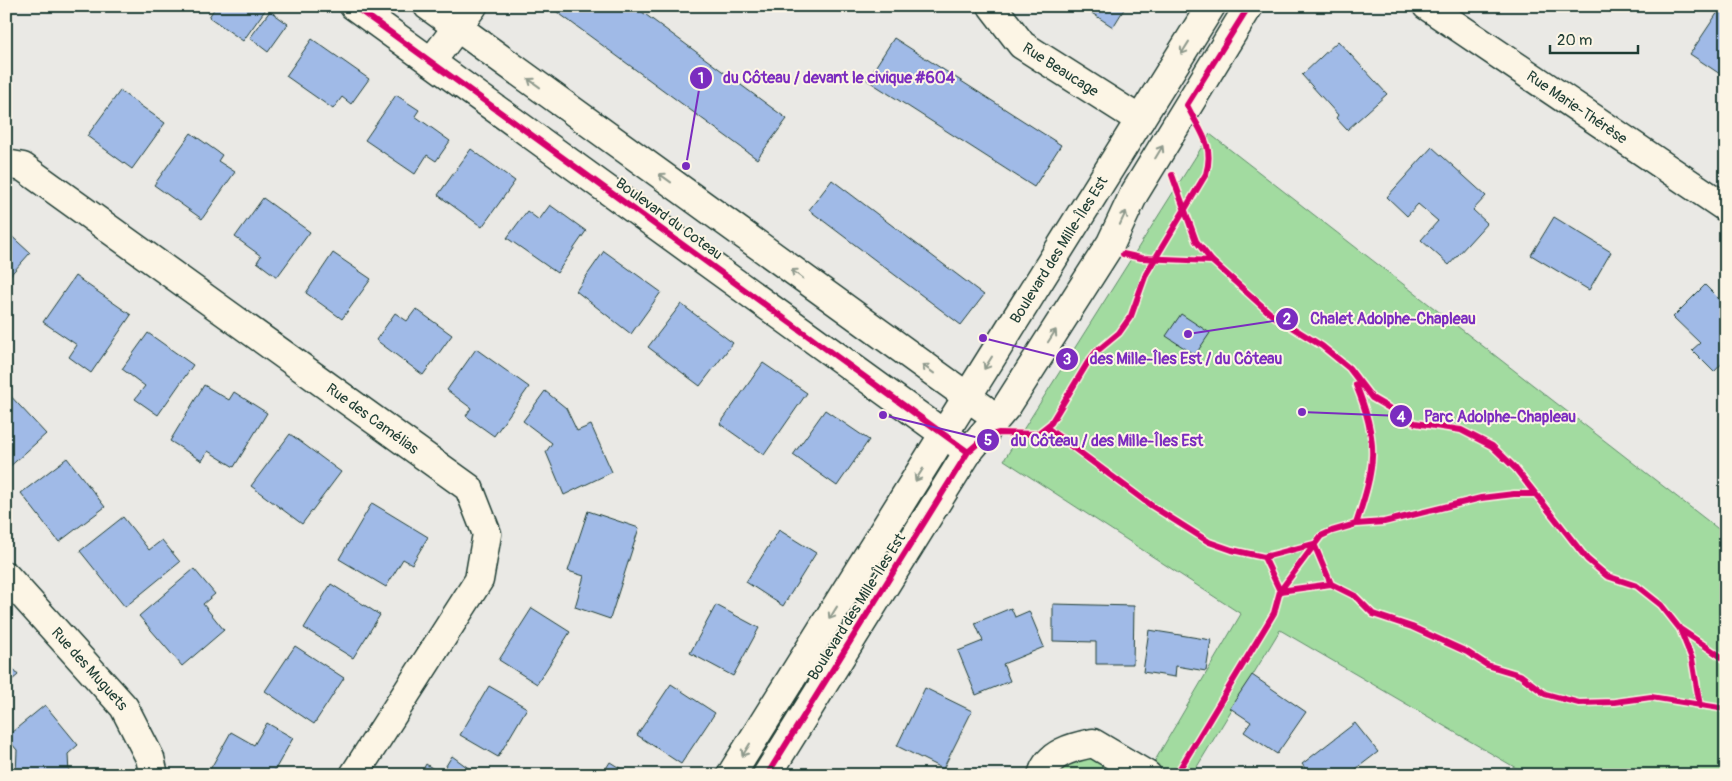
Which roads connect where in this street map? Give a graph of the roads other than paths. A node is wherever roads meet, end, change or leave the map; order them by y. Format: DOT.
graph roads {
  1 [pos="354,6"];
  2 [pos="428,6"];
  3 [pos="473,6"];
  4 [pos="992,6"];
  5 [pos="1211,6"];
  6 [pos="1249,6"];
  7 [pos="1427,6"];
  8 [pos="457,28"];
  9 [pos="431,62"];
  10 [pos="1140,120"];
  11 [pos="6,164"];
  12 [pos="1726,208"];
  13 [pos="968,398"];
  14 [pos="997,418"];
  15 [pos="945,434"];
  16 [pos="968,452"];
  17 [pos="6,576"];
  18 [pos="154,775"];
  19 [pos="354,775"];
  20 [pos="731,775"];
  21 [pos="767,775"];
  22 [pos="1042,775"];
  23 [pos="1147,775"];
  1 -- 9 [label="street, Boulevard du Coteau"];
  2 -- 8 [label="street, Boulevard du Coteau"];
  3 -- 8 [label="street"];
  4 -- 10 [label="street, Rue Beaucage"];
  5 -- 10 [label="street, Boulevard des Mille-Îles Est, one-way"];
  14 -- 6 [label="street, Boulevard des Mille-Îles Est, one-way"];
  7 -- 12 [label="street, Rue Marie-Thérèse"];
  8 -- 9 [label="street"];
  13 -- 8 [label="street, Boulevard du Coteau, one-way"];
  9 -- 15 [label="street, Boulevard du Coteau"];
  10 -- 13 [label="street, Boulevard des Mille-Îles Est, one-way"];
  11 -- 19 [label="street, Rue des Camélias"];
  13 -- 14 [label="street, Boulevard du Coteau"];
  13 -- 15 [label="street, Boulevard des Mille-Îles Est"];
  14 -- 16 [label="street, Boulevard des Mille-Îles Est"];
  15 -- 16 [label="street, Boulevard du Coteau"];
  15 -- 20 [label="street, Boulevard des Mille-Îles Est, one-way"];
  16 -- 21 [label="street, Boulevard des Mille-Îles Est"];
  17 -- 18 [label="street, Rue des Muguets"];
  22 -- 23 [label="street"];
}
